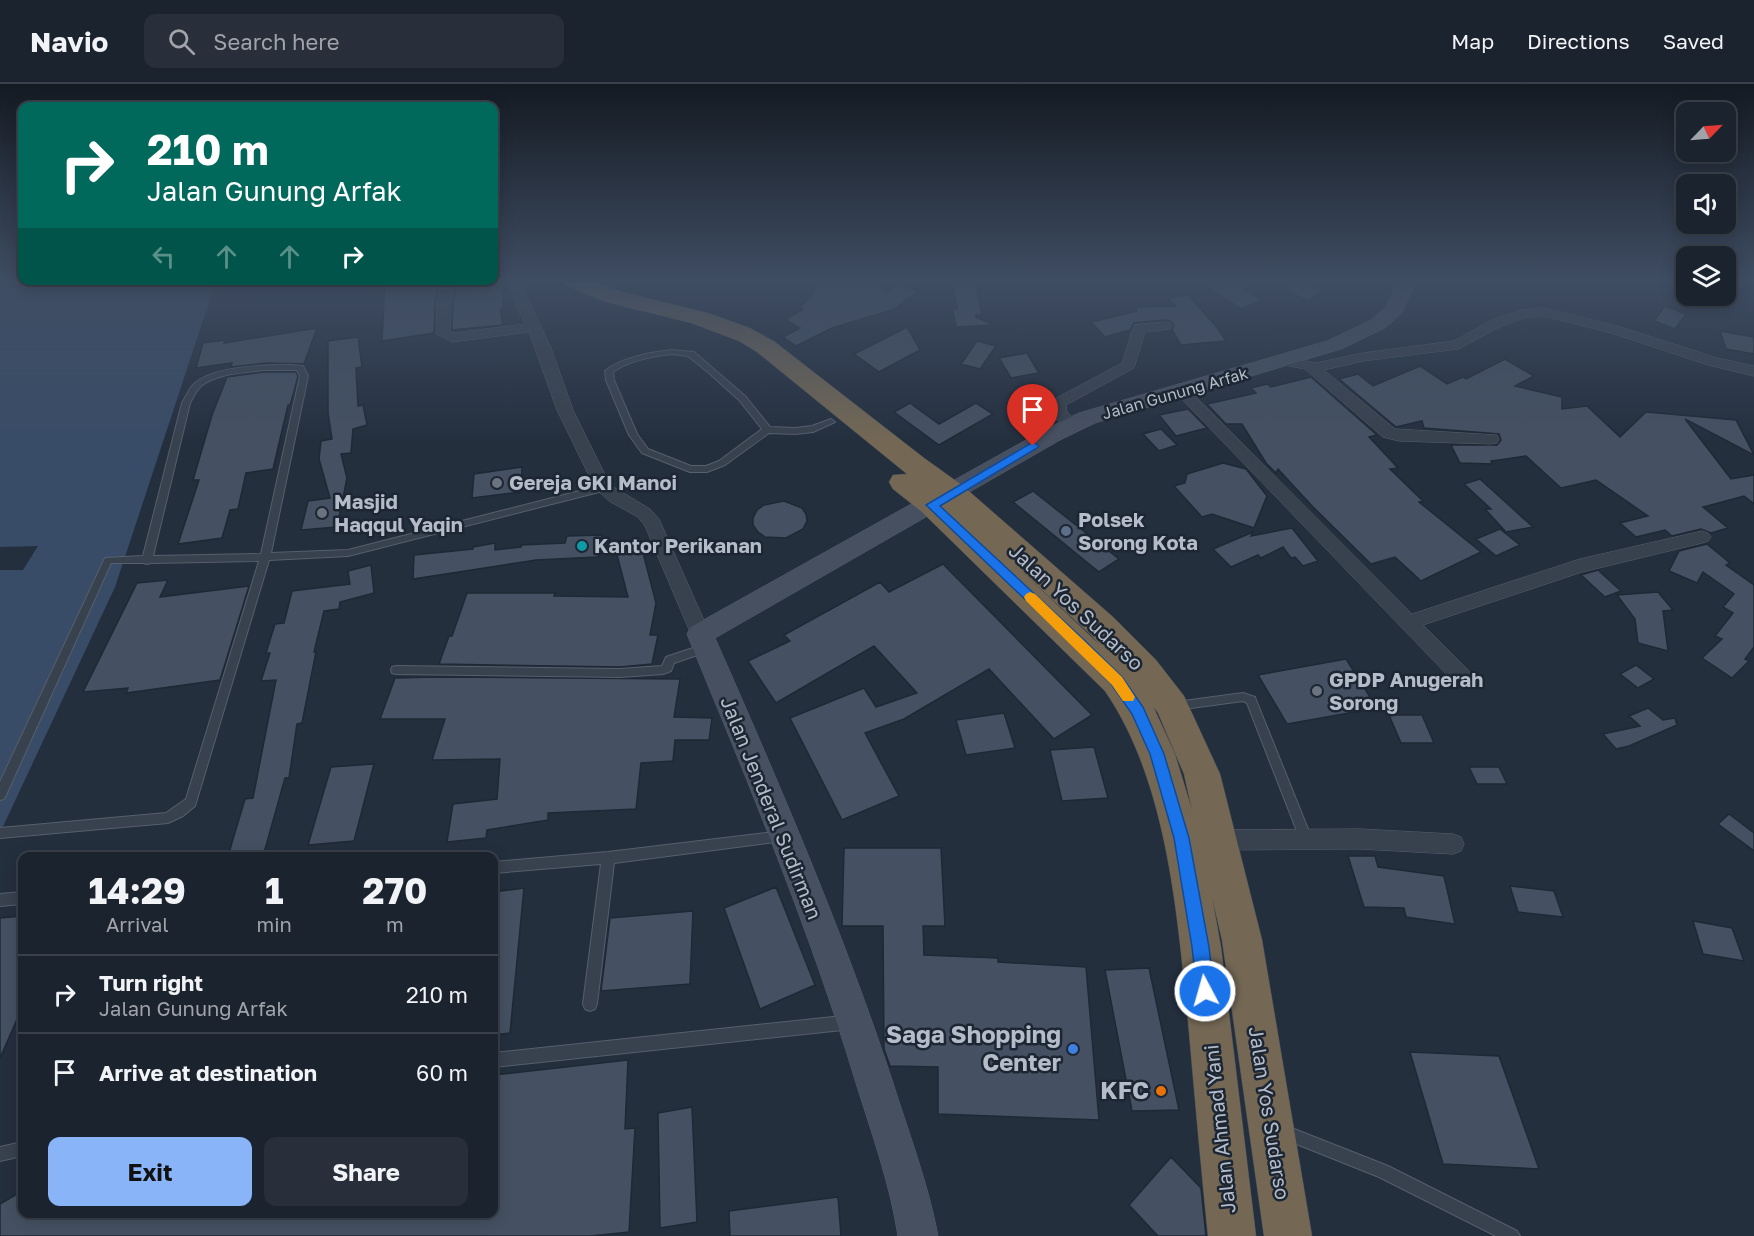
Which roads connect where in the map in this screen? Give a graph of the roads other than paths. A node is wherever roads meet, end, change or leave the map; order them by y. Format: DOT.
graph roads {
  1 [pos="443,334"];
  2 [pos="475,334"];
  3 [pos="537,334"];
  4 [pos="695,334"];
  5 [pos="742,334"];
  6 [pos="1137,334"];
  7 [pos="1358,334"];
  8 [pos="1478,334"];
  9 [pos="1627,334"];
  10 [pos="1284,361"];
  11 [pos="1310,366"];
  12 [pos="1754,371"];
  13 [pos="1180,389"];
  14 [pos="831,422"];
  15 [pos="1072,425"];
  16 [pos="767,430"];
  17 [pos="1491,439"];
  18 [pos="603,488"];
  19 [pos="943,499"];
  20 [pos="1702,537"];
  21 [pos="265,557"];
  22 [pos="147,561"];
  23 [pos="1408,623"];
  24 [pos="703,641"];
  25 [pos="396,670"];
  26 [pos="1465,680"];
  27 [pos="1186,705"];
  28 [pos="0,795"];
  29 [pos="0,832"];
  30 [pos="786,835"];
  31 [pos="1306,839"];
  32 [pos="1218,840"];
  33 [pos="1453,844"];
  34 [pos="608,858"];
  35 [pos="498,868"];
  36 [pos="18,898"];
  37 [pos="0,900"];
  38 [pos="590,1004"];
  39 [pos="855,1021"];
  40 [pos="498,1060"];
  41 [pos="1272,1127"];
  42 [pos="18,1150"];
  43 [pos="0,1154"];
  44 [pos="918,1236"];
  45 [pos="1232,1236"];
  46 [pos="1288,1236"];
  47 [pos="1512,1236"];
  1 -- 2 [label="street"];
  3 -- 18 [label="street"];
  4 -- 14 [label="highway, Jalan Yos Sudarso"];
  5 -- 19 [label="highway, Jalan Yos Sudarso"];
  6 -- 15 [label="street"];
  7 -- 10 [label="main road, Jalan Gunung Arfak"];
  8 -- 11 [label="street"];
  9 -- 12 [label="street"];
  10 -- 11 [label="street"];
  10 -- 13 [label="main road, Jalan Gunung Arfak"];
  11 -- 17 [label="street"];
  13 -- 15 [label="main road, Jalan Gunung Arfak"];
  13 -- 23 [label="street"];
  14 -- 16 [label="lane"];
  14 -- 19 [label="highway, Jalan Yos Sudarso"];
  15 -- 19 [label="main road, Jalan Gunung Arfak"];
  16 -- 16 [label="lane"];
  18 -- 21 [label="lane"];
  18 -- 24 [label="street"];
  19 -- 24 [label="main road"];
  19 -- 27 [label="highway, Jalan Yos Sudarso"];
  19 -- 45 [label="highway, Jalan Ahmad Yani"];
  20 -- 23 [label="street"];
  21 -- 22 [label="lane"];
  21 -- 22 [label="lane"];
  21 -- 29 [label="lane"];
  22 -- 28 [label="lane"];
  23 -- 26 [label="street"];
  24 -- 25 [label="lane"];
  24 -- 30 [label="main road, Jalan Jenderal Sudirman"];
  27 -- 31 [label="lane"];
  27 -- 32 [label="highway, Jalan Yos Sudarso"];
  30 -- 34 [label="lane"];
  30 -- 39 [label="main road, Jalan Jenderal Sudirman"];
  31 -- 32 [label="street"];
  31 -- 33 [label="street"];
  32 -- 41 [label="highway, Jalan Yos Sudarso"];
  34 -- 35 [label="lane"];
  34 -- 38 [label="lane"];
  36 -- 37 [label="lane"];
  39 -- 40 [label="lane"];
  39 -- 44 [label="main road, Jalan Jenderal Sudirman"];
  41 -- 46 [label="highway, Jalan Yos Sudarso"];
  41 -- 47 [label="lane"];
  42 -- 43 [label="lane"];
}
